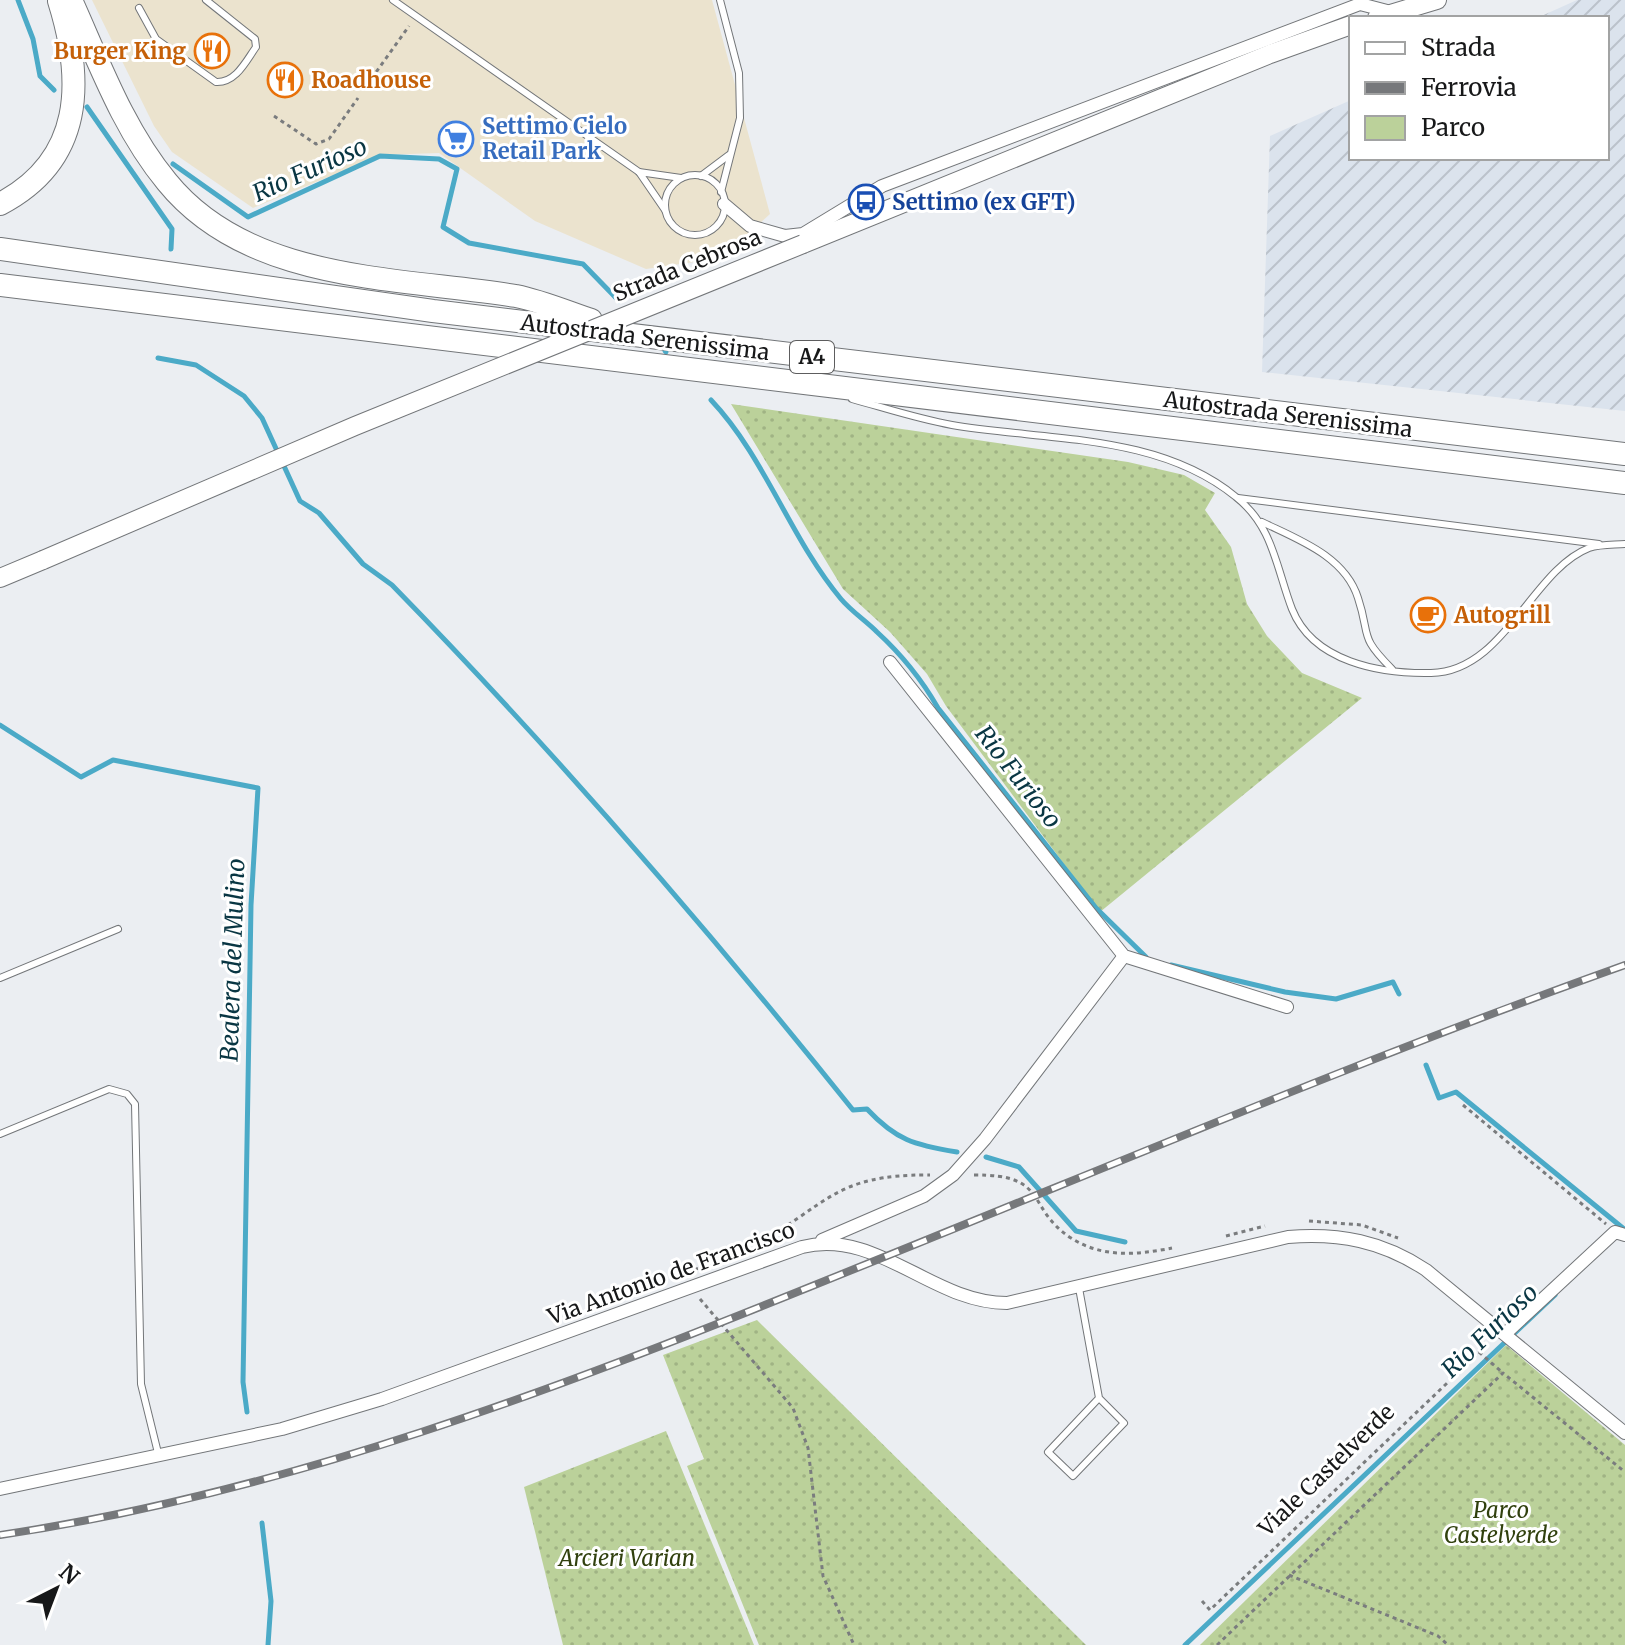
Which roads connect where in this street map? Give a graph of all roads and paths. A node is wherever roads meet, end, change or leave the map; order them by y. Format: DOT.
graph roads {
  1 [pos="59,0"];
  2 [pos="71,0"];
  3 [pos="206,0"];
  4 [pos="393,0"];
  5 [pos="720,0"];
  6 [pos="1437,0"];
  7 [pos="139,8"];
  8 [pos="1386,16"];
  9 [pos="411,23"];
  10 [pos="1349,26"];
  11 [pos="1176,73"];
  12 [pos="367,85"];
  13 [pos="358,98"];
  14 [pos="1157,101"];
  15 [pos="274,116"];
  16 [pos="729,155"];
  17 [pos="639,172"];
  18 [pos="701,176"];
  19 [pos="681,178"];
  20 [pos="723,198"];
  21 [pos="0,204"];
  22 [pos="665,210"];
  23 [pos="0,249"];
  24 [pos="0,285"];
  25 [pos="642,336"];
  26 [pos="779,380"];
  27 [pos="1625,454"];
  28 [pos="1625,483"];
  29 [pos="1238,498"];
  30 [pos="1262,522"];
  31 [pos="1604,544"];
  32 [pos="1625,544"];
  33 [pos="0,578"];
  34 [pos="890,662"];
  35 [pos="1392,669"];
  36 [pos="118,929"];
  37 [pos="1124,956"];
  38 [pos="0,978"];
  39 [pos="1287,1007"];
  40 [pos="1463,1105"];
  41 [pos="0,1134"];
  42 [pos="953,1175"];
  43 [pos="1301,1222"];
  44 [pos="1271,1225"];
  45 [pos="1620,1233"];
  46 [pos="1226,1236"];
  47 [pos="1402,1239"];
  48 [pos="812,1244"];
  49 [pos="1180,1247"];
  50 [pos="678,1275"];
  51 [pos="653,1285"];
  52 [pos="690,1287"];
  53 [pos="1079,1288"];
  54 [pos="1505,1334"];
  55 [pos="1503,1373"];
  56 [pos="1099,1398"];
  57 [pos="1625,1433"];
  58 [pos="159,1457"];
  59 [pos="1625,1472"];
  60 [pos="0,1489"];
  61 [pos="1289,1575"];
  62 [pos="1202,1601"];
  63 [pos="854,1645"];
  64 [pos="1217,1645"];
  65 [pos="1448,1645"];
  1 -- 21 [label="highway"];
  2 -- 25 [label="highway"];
  3 -- 7 [label="lane"];
  4 -- 17 [label="lane"];
  5 -- 16 [label="lane"];
  6 -- 8 [label="main road"];
  8 -- 11 [label="street"];
  9 -- 12 [label="path"];
  10 -- 14 [label="main road, Strada Cebrosa"];
  11 -- 14 [label="street"];
  11 -- 20 [label="street"];
  13 -- 15 [label="path"];
  14 -- 33 [label="main road, Strada Cebrosa, bridge"];
  16 -- 18 [label="lane"];
  16 -- 20 [label="lane"];
  17 -- 19 [label="lane"];
  17 -- 22 [label="lane"];
  18 -- 19 [label="lane"];
  18 -- 20 [label="lane"];
  19 -- 22 [label="lane"];
  20 -- 22 [label="lane"];
  23 -- 25 [label="highway, Autostrada Serenissima / A4"];
  24 -- 26 [label="highway, Autostrada Serenissima / A4"];
  25 -- 27 [label="highway, Autostrada Serenissima / A4"];
  26 -- 28 [label="highway, Autostrada Serenissima / A4"];
  26 -- 29 [label="lane"];
  29 -- 30 [label="lane"];
  29 -- 31 [label="lane"];
  30 -- 35 [label="lane"];
  30 -- 35 [label="lane"];
  31 -- 32 [label="lane"];
  31 -- 35 [label="lane"];
  34 -- 37 [label="street"];
  36 -- 38 [label="lane"];
  37 -- 39 [label="street"];
  37 -- 42 [label="street"];
  40 -- 45 [label="path"];
  41 -- 58 [label="lane"];
  42 -- 48 [label="street"];
  42 -- 49 [label="path"];
  42 -- 50 [label="path"];
  43 -- 47 [label="path"];
  44 -- 46 [label="path"];
  45 -- 54 [label="street"];
  48 -- 52 [label="street, Via Antonio de Francisco"];
  48 -- 53 [label="street, Via Antonio de Francisco"];
  50 -- 51 [label="path"];
  50 -- 52 [label="path"];
  52 -- 58 [label="street, Via Antonio de Francisco"];
  52 -- 63 [label="path"];
  53 -- 54 [label="street, Via Antonio de Francisco"];
  53 -- 56 [label="lane"];
  54 -- 57 [label="street, Via Antonio de Francisco"];
  55 -- 59 [label="path"];
  55 -- 61 [label="path"];
  55 -- 62 [label="path, Viale Castelverde"];
  56 -- 56 [label="lane"];
  58 -- 60 [label="street, Via Antonio de Francisco"];
  61 -- 64 [label="path"];
  61 -- 65 [label="path"];
}
